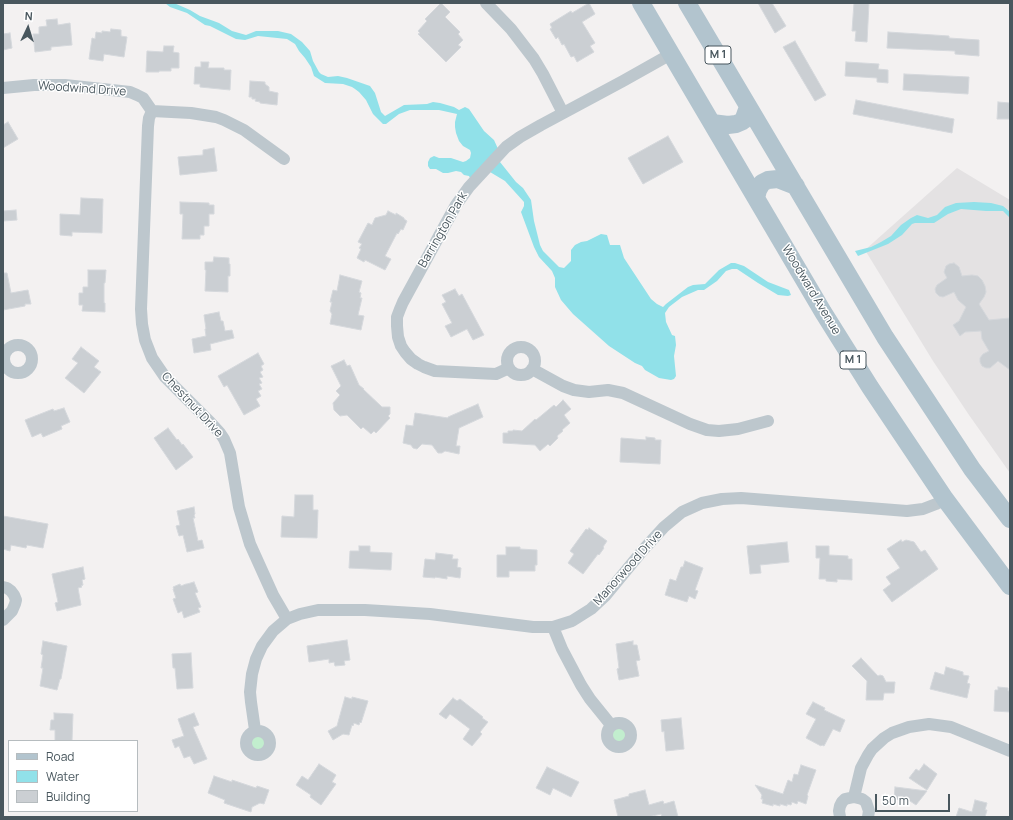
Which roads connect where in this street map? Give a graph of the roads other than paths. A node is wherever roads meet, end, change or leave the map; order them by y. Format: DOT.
graph roads {
  1 [pos="486,3"];
  2 [pos="641,3"];
  3 [pos="687,3"];
  4 [pos="671,54"];
  5 [pos="3,88"];
  6 [pos="748,107"];
  7 [pos="152,111"];
  8 [pos="563,113"];
  9 [pos="712,123"];
  10 [pos="284,159"];
  11 [pos="796,186"];
  12 [pos="756,198"];
  13 [pos="509,368"];
  14 [pos="532,369"];
  15 [pos="768,421"];
  16 [pos="945,499"];
  17 [pos="1010,519"];
  18 [pos="1010,586"];
  19 [pos="3,587"];
  20 [pos="3,620"];
  21 [pos="287,620"];
  22 [pos="553,627"];
  23 [pos="611,725"];
  24 [pos="256,730"];
  25 [pos="1010,751"];
  26 [pos="854,797"];
  27 [pos="840,817"];
  28 [pos="868,817"];
  1 -- 8 [label="street"];
  2 -- 4 [label="main road, Woodward Avenue / M 1"];
  3 -- 6 [label="main road, M 1"];
  4 -- 8 [label="street, Barrington Park"];
  4 -- 9 [label="main road, Woodward Avenue / M 1"];
  5 -- 7 [label="street, Woodwind Drive"];
  6 -- 9 [label="main road"];
  6 -- 11 [label="main road, M 1"];
  7 -- 10 [label="street"];
  7 -- 21 [label="street, Chestnut Drive"];
  8 -- 13 [label="street, Barrington Park"];
  9 -- 12 [label="main road, Woodward Avenue / M 1"];
  11 -- 12 [label="main road"];
  11 -- 17 [label="main road, M 1"];
  12 -- 16 [label="main road, Woodward Avenue / M 1"];
  13 -- 14 [label="street"];
  13 -- 14 [label="street"];
  14 -- 15 [label="street"];
  16 -- 18 [label="main road, Woodward Avenue / M 1"];
  16 -- 22 [label="street, Manorwood Drive"];
  19 -- 20 [label="street"];
  21 -- 22 [label="street, Manorwood Drive"];
  21 -- 24 [label="street, Manorwood Drive"];
  22 -- 23 [label="street"];
  25 -- 26 [label="street"];
  26 -- 27 [label="street"];
  26 -- 28 [label="street"];
}
